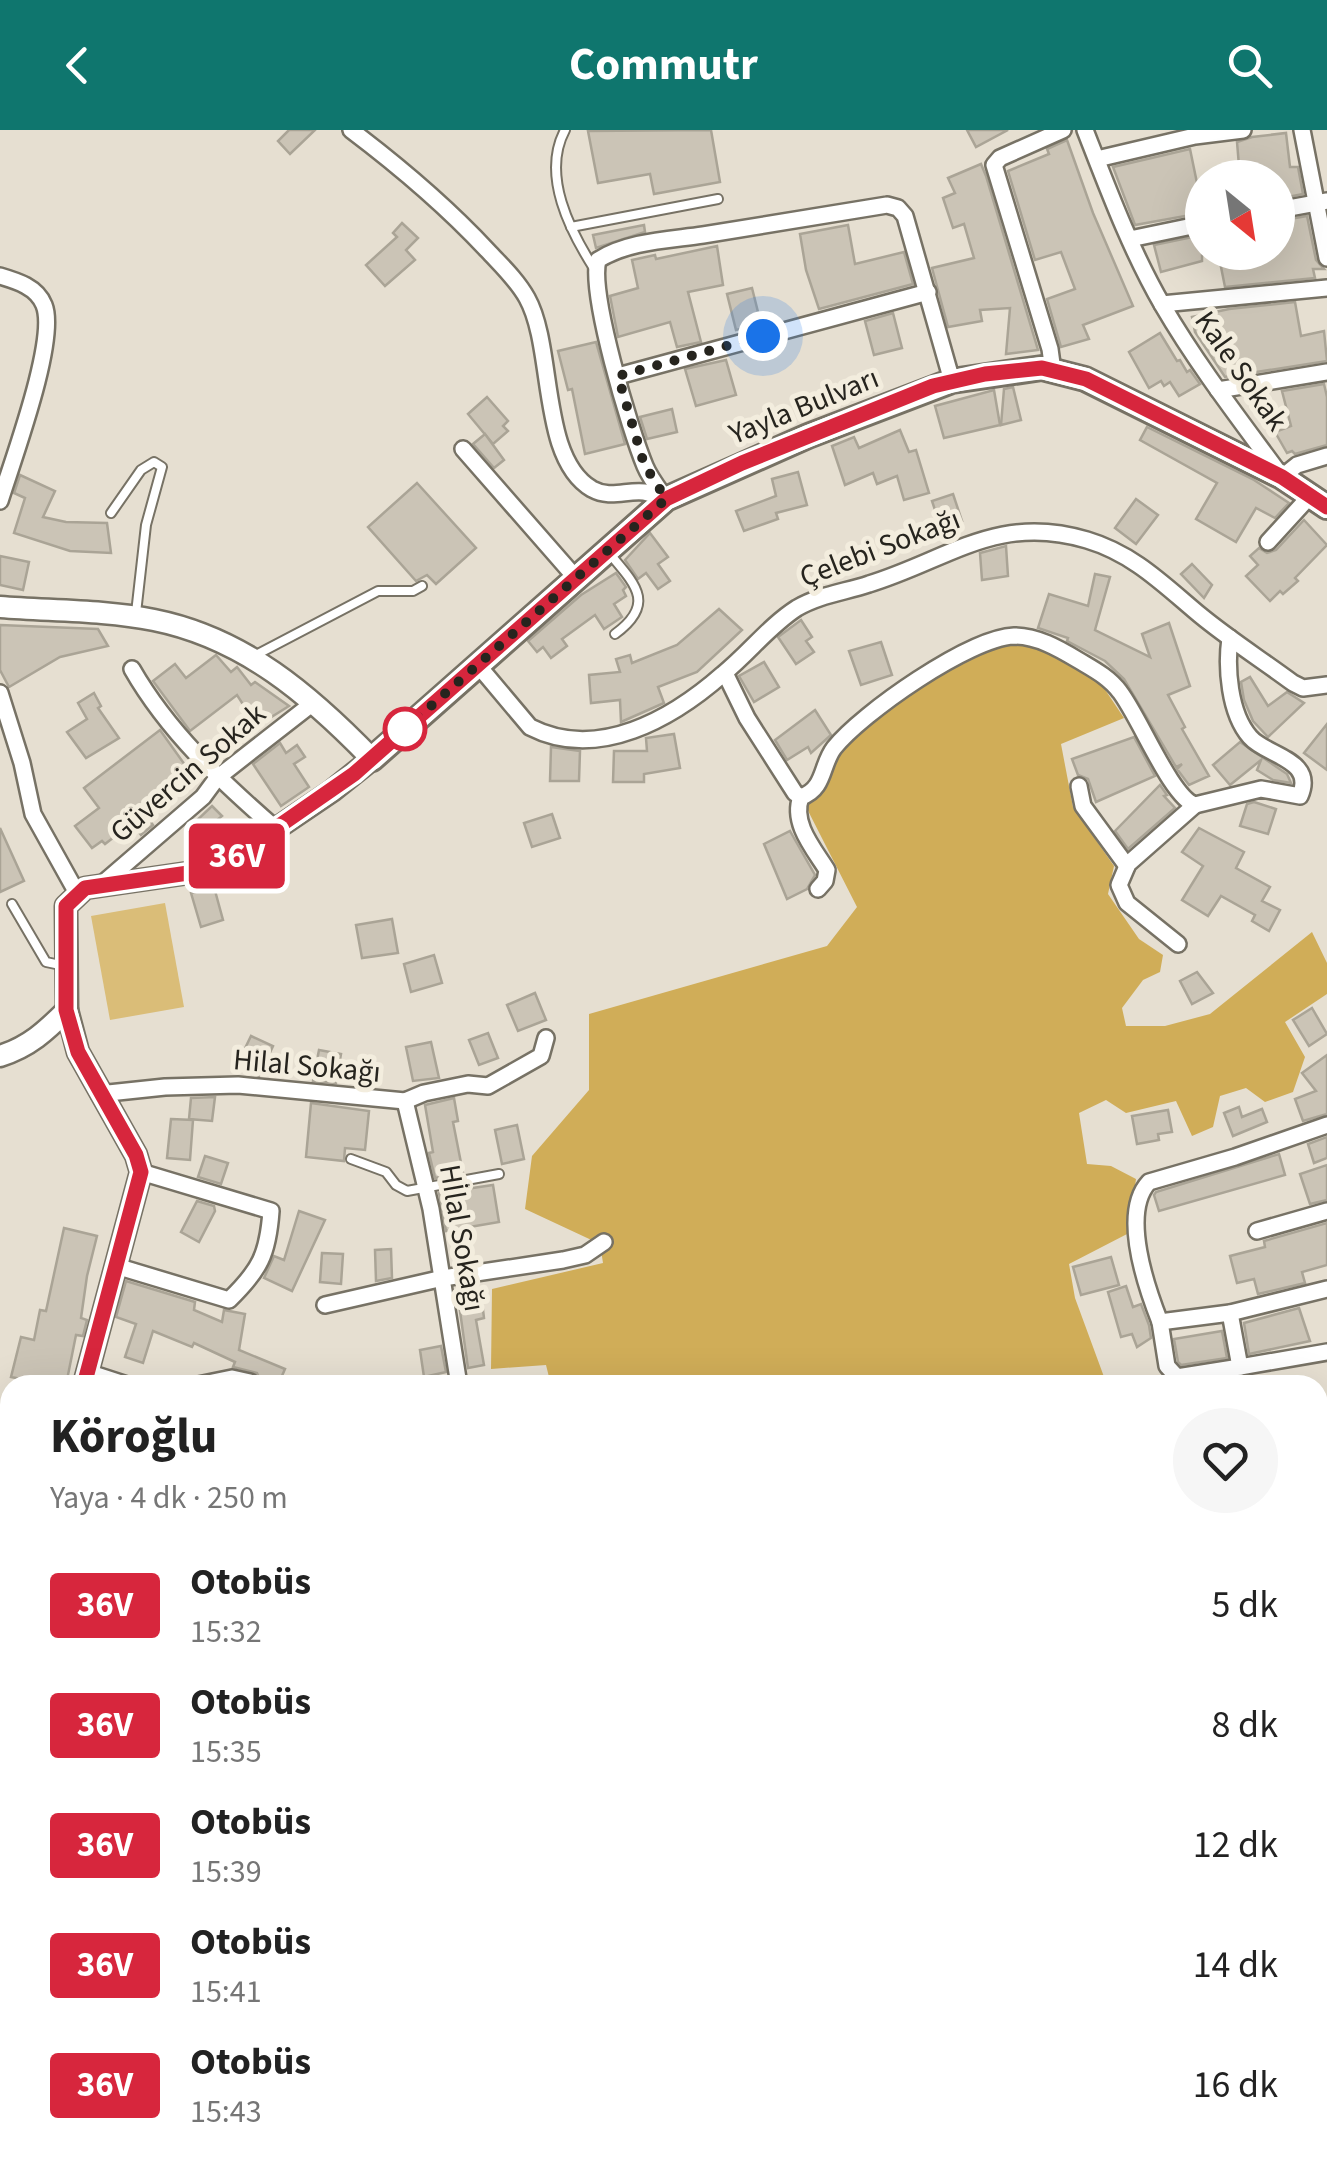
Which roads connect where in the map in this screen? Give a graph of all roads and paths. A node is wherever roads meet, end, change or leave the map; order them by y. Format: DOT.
graph roads {
  1 [pos="351,130"];
  2 [pos="565,130"];
  3 [pos="1064,130"];
  4 [pos="1085,130"];
  5 [pos="1242,130"];
  6 [pos="1302,130"];
  7 [pos="1097,160"];
  8 [pos="718,199"];
  9 [pos="1321,202"];
  10 [pos="1295,207"];
  11 [pos="571,227"];
  12 [pos="1185,228"];
  13 [pos="1130,239"];
  14 [pos="1327,258"];
  15 [pos="596,270"];
  16 [pos="0,276"];
  17 [pos="1327,288"];
  18 [pos="928,292"];
  19 [pos="1162,304"];
  20 [pos="1052,371"];
  21 [pos="1327,372"];
  22 [pos="618,376"];
  23 [pos="952,381"];
  24 [pos="1218,390"];
  25 [pos="462,449"];
  26 [pos="1327,456"];
  27 [pos="1282,477"];
  28 [pos="666,499"];
  29 [pos="0,501"];
  30 [pos="1318,502"];
  31 [pos="111,513"];
  32 [pos="1268,542"];
  33 [pos="606,550"];
  34 [pos="575,577"];
  35 [pos="422,586"];
  36 [pos="0,607"];
  37 [pos="135,618"];
  38 [pos="615,634"];
  39 [pos="1230,638"];
  40 [pos="254,656"];
  41 [pos="477,664"];
  42 [pos="132,669"];
  43 [pos="725,673"];
  44 [pos="1327,685"];
  45 [pos="0,693"];
  46 [pos="313,703"];
  47 [pos="372,759"];
  48 [pos="216,778"];
  49 [pos="1080,786"];
  50 [pos="802,797"];
  51 [pos="1195,805"];
  52 [pos="276,830"];
  53 [pos="1126,866"];
  54 [pos="100,885"];
  55 [pos="818,889"];
  56 [pos="77,892"];
  57 [pos="12,904"];
  58 [pos="1178,944"];
  59 [pos="65,966"];
  60 [pos="66,1010"];
  61 [pos="546,1038"];
  62 [pos="0,1056"];
  63 [pos="99,1094"];
  64 [pos="405,1102"];
  65 [pos="1327,1125"];
  66 [pos="351,1160"];
  67 [pos="141,1172"];
  68 [pos="499,1174"];
  69 [pos="426,1188"];
  70 [pos="1327,1211"];
  71 [pos="1257,1231"];
  72 [pos="604,1242"];
  73 [pos="116,1266"];
  74 [pos="443,1278"];
  75 [pos="1327,1289"];
  76 [pos="325,1305"];
  77 [pos="1230,1314"];
  78 [pos="1160,1322"];
  79 [pos="1327,1352"];
  80 [pos="1240,1367"];
  81 [pos="87,1375"];
  82 [pos="458,1375"];
  83 [pos="1174,1375"];
  84 [pos="1189,1375"];
  1 -- 28 [label="street"];
  2 -- 11 [label="lane"];
  3 -- 20 [label="street"];
  4 -- 7 [label="street, Kale Sokak"];
  5 -- 7 [label="street"];
  6 -- 9 [label="street"];
  7 -- 13 [label="street, Kale Sokak"];
  8 -- 11 [label="lane"];
  9 -- 10 [label="street"];
  9 -- 14 [label="street"];
  11 -- 15 [label="lane"];
  12 -- 13 [label="street"];
  13 -- 19 [label="street, Kale Sokak"];
  15 -- 18 [label="street"];
  15 -- 22 [label="street"];
  16 -- 29 [label="street"];
  17 -- 19 [label="street"];
  18 -- 22 [label="street"];
  18 -- 23 [label="street"];
  19 -- 24 [label="street, Kale Sokak"];
  20 -- 23 [label="main road, Yayla Bulvarı"];
  20 -- 27 [label="main road, Yayla Bulvarı"];
  21 -- 24 [label="street"];
  22 -- 28 [label="street"];
  23 -- 28 [label="main road, Yayla Bulvarı"];
  24 -- 27 [label="street, Kale Sokak"];
  25 -- 34 [label="street"];
  26 -- 27 [label="street"];
  27 -- 30 [label="main road, Yayla Bulvarı"];
  28 -- 33 [label="main road, Yayla Bulvarı"];
  30 -- 32 [label="street"];
  31 -- 37 [label="lane"];
  33 -- 34 [label="main road, Yayla Bulvarı"];
  33 -- 38 [label="lane"];
  34 -- 41 [label="main road, Yayla Bulvarı"];
  35 -- 40 [label="lane"];
  36 -- 37 [label="street"];
  37 -- 40 [label="street"];
  39 -- 43 [label="street, Çelebi Sokağı"];
  39 -- 44 [label="street, Çelebi Sokağı"];
  39 -- 51 [label="street"];
  40 -- 46 [label="street"];
  41 -- 43 [label="street, Çelebi Sokağı"];
  41 -- 47 [label="main road, Yayla Bulvarı"];
  42 -- 48 [label="street"];
  43 -- 50 [label="street"];
  45 -- 56 [label="street"];
  46 -- 47 [label="street"];
  46 -- 48 [label="street, Güvercin Sokak"];
  47 -- 52 [label="street"];
  48 -- 52 [label="street"];
  48 -- 54 [label="street, Güvercin Sokak"];
  49 -- 53 [label="street"];
  50 -- 51 [label="street"];
  50 -- 55 [label="street"];
  51 -- 53 [label="street"];
  52 -- 54 [label="street"];
  53 -- 58 [label="street"];
  54 -- 56 [label="street"];
  56 -- 59 [label="street"];
  57 -- 59 [label="lane"];
  59 -- 60 [label="street"];
  60 -- 62 [label="street"];
  60 -- 63 [label="street"];
  61 -- 64 [label="street, Hilal Sokağı"];
  63 -- 64 [label="street, Hilal Sokağı"];
  63 -- 67 [label="street"];
  64 -- 69 [label="street, Hİlal Sokağı"];
  65 -- 78 [label="street"];
  66 -- 69 [label="lane"];
  67 -- 73 [label="street"];
  67 -- 73 [label="street"];
  68 -- 69 [label="lane"];
  69 -- 74 [label="street, Hİlal Sokağı"];
  70 -- 71 [label="street"];
  72 -- 74 [label="street"];
  73 -- 81 [label="street"];
  74 -- 76 [label="street"];
  74 -- 82 [label="street, Hİlal Sokağı"];
  75 -- 77 [label="street"];
  77 -- 78 [label="street"];
  77 -- 80 [label="street"];
  78 -- 83 [label="street"];
  79 -- 80 [label="street"];
  80 -- 84 [label="street"];
}
